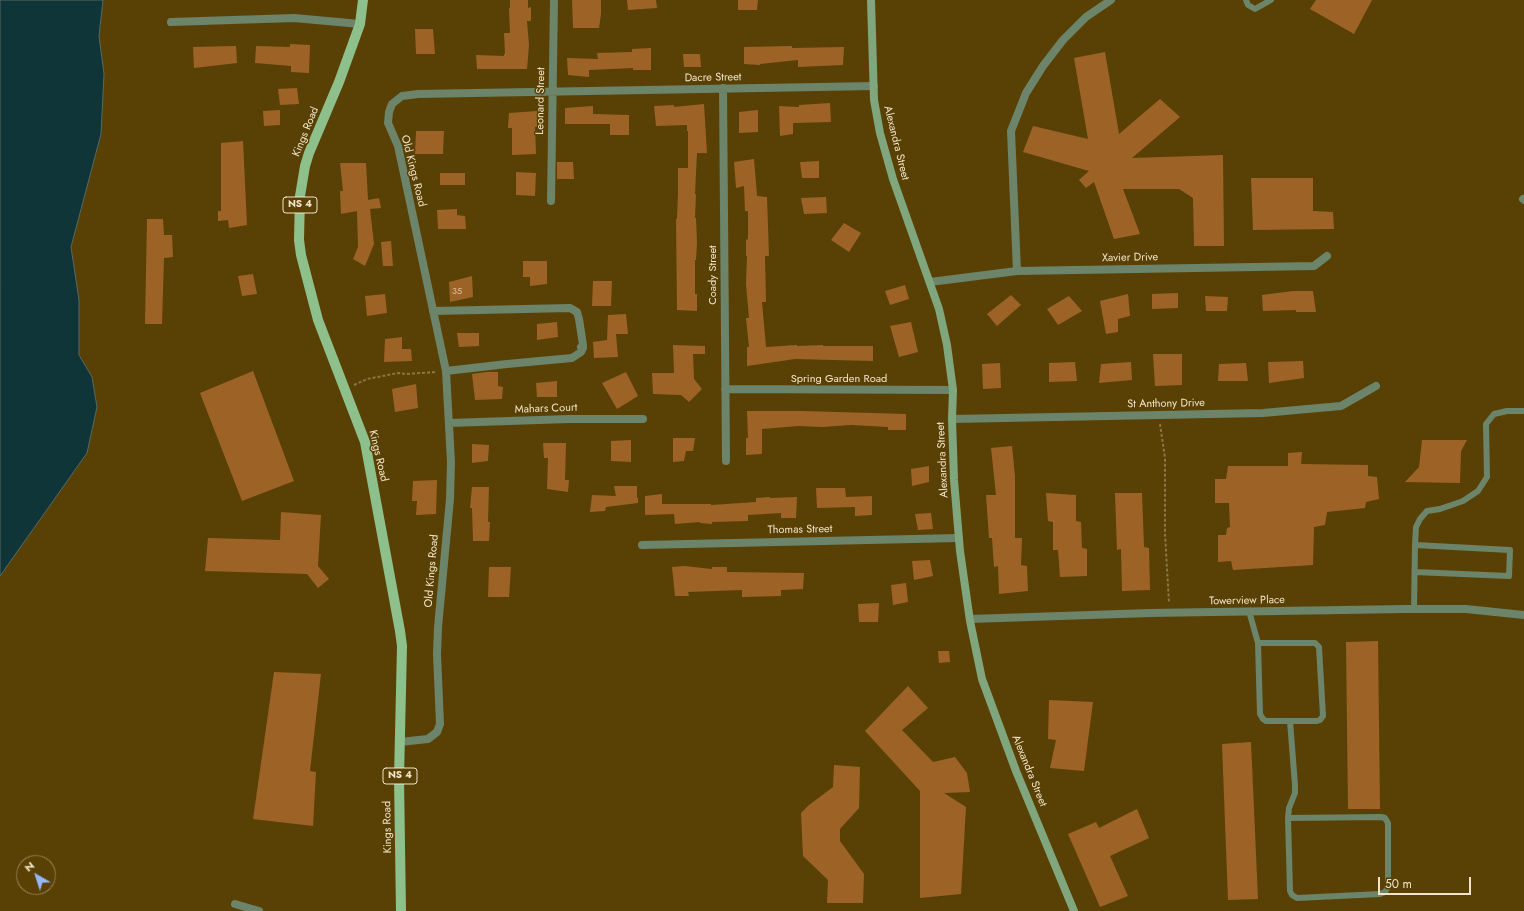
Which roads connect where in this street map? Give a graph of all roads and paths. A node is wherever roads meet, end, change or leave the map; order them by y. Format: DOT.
graph roads {
  1 [pos="364,0"];
  2 [pos="554,0"];
  3 [pos="871,0"];
  4 [pos="1111,0"];
  5 [pos="1246,0"];
  6 [pos="1271,0"];
  7 [pos="171,22"];
  8 [pos="360,24"];
  9 [pos="874,86"];
  10 [pos="723,88"];
  11 [pos="553,91"];
  12 [pos="551,202"];
  13 [pos="1327,256"];
  14 [pos="1017,271"];
  15 [pos="930,282"];
  16 [pos="433,311"];
  17 [pos="446,371"];
  18 [pos="1376,386"];
  19 [pos="344,389"];
  20 [pos="725,389"];
  21 [pos="953,390"];
  22 [pos="1524,410"];
  23 [pos="1159,415"];
  24 [pos="643,419"];
  25 [pos="952,419"];
  26 [pos="449,423"];
  27 [pos="726,461"];
  28 [pos="959,538"];
  29 [pos="642,545"];
  30 [pos="1415,545"];
  31 [pos="1415,572"];
  32 [pos="1414,609"];
  33 [pos="1249,611"];
  34 [pos="1170,613"];
  35 [pos="1524,615"];
  36 [pos="970,619"];
  37 [pos="1258,643"];
  38 [pos="1290,721"];
  39 [pos="400,742"];
  40 [pos="1288,818"];
  41 [pos="235,904"];
  42 [pos="259,911"];
  43 [pos="402,911"];
  44 [pos="1074,911"];
  1 -- 8 [label="main road, Kings Road / NS 4"];
  2 -- 11 [label="street, Leonard Street"];
  3 -- 9 [label="main road, Alexandra Street"];
  4 -- 14 [label="street"];
  5 -- 6 [label="lane"];
  7 -- 8 [label="street"];
  8 -- 19 [label="main road, Kings Road / NS 4"];
  9 -- 10 [label="street, Dacre Street"];
  9 -- 15 [label="main road, Alexandra Street"];
  10 -- 11 [label="street, Dacre Street"];
  10 -- 20 [label="street, Coady Street"];
  11 -- 12 [label="street, Leonard Street"];
  11 -- 16 [label="street, Old Kings Road"];
  13 -- 14 [label="street, Xavier Drive"];
  14 -- 15 [label="street, Xavier Drive"];
  15 -- 21 [label="main road, Alexandra Street"];
  16 -- 17 [label="street, Old Kings Road"];
  16 -- 17 [label="street"];
  17 -- 19 [label="path"];
  17 -- 26 [label="street, Old Kings Road"];
  18 -- 23 [label="street, St Anthony Drive"];
  19 -- 39 [label="main road, Kings Road / NS 4"];
  20 -- 21 [label="street, Spring Garden Road"];
  20 -- 27 [label="street, Coady Street"];
  21 -- 25 [label="main road, Alexandra Street"];
  22 -- 30 [label="lane"];
  23 -- 25 [label="street, St Anthony Drive"];
  23 -- 34 [label="path"];
  24 -- 26 [label="street, Mahars Court"];
  25 -- 28 [label="main road, Alexandra Street"];
  26 -- 39 [label="street, Old Kings Road"];
  28 -- 29 [label="street, Thomas Street"];
  28 -- 36 [label="main road, Alexandra Street"];
  30 -- 31 [label="lane"];
  30 -- 31 [label="lane"];
  31 -- 32 [label="lane"];
  32 -- 33 [label="street, Towerview Place"];
  32 -- 35 [label="street, Towerview Place"];
  33 -- 34 [label="street, Towerview Place"];
  33 -- 37 [label="lane"];
  34 -- 36 [label="street, Towerview Place"];
  36 -- 44 [label="main road, Alexandra Street"];
  37 -- 38 [label="lane"];
  37 -- 38 [label="lane"];
  38 -- 40 [label="lane"];
  39 -- 43 [label="main road, Kings Road / NS 4"];
  40 -- 40 [label="lane"];
  41 -- 42 [label="street"];
}
